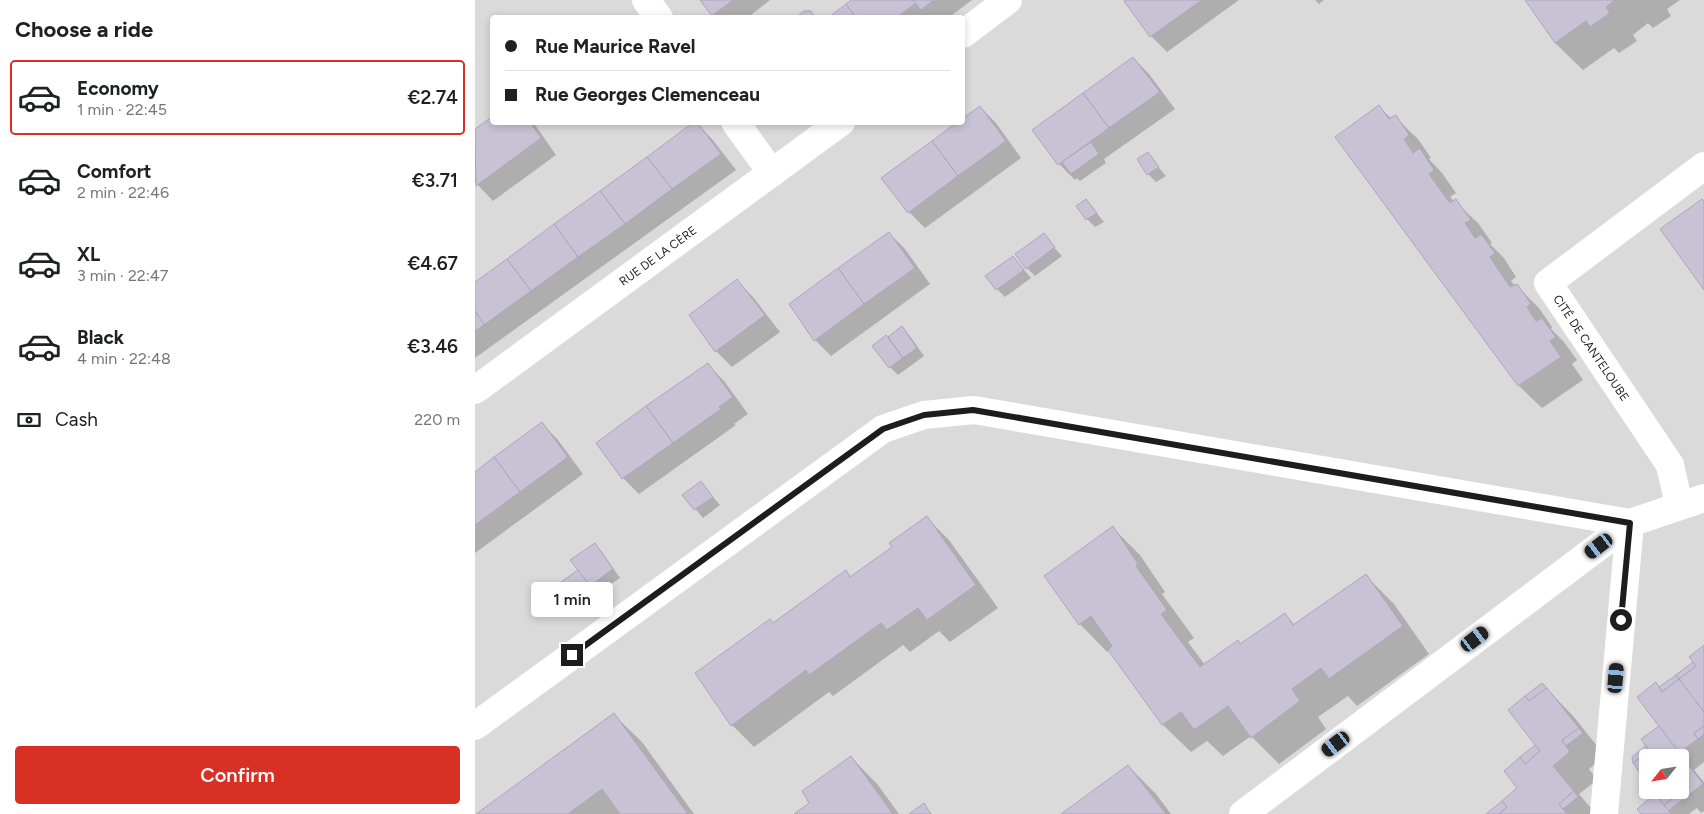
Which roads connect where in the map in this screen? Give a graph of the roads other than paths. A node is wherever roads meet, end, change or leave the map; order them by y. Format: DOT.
graph roads {
  1 [pos="646,0"];
  2 [pos="1008,0"];
  3 [pos="657,15"];
  4 [pos="965,32"];
  5 [pos="737,125"];
  6 [pos="837,125"];
  7 [pos="1704,166"];
  8 [pos="772,173"];
  9 [pos="475,390"];
  10 [pos="1692,502"];
  11 [pos="1630,523"];
  12 [pos="475,726"];
  13 [pos="1243,814"];
  14 [pos="1604,814"];
  1 -- 3 [label="street"];
  2 -- 4 [label="street"];
  5 -- 8 [label="street"];
  6 -- 8 [label="street, RUE DE LA CÈRE"];
  7 -- 10 [label="street, CITÉ DE CANTELOUBE"];
  8 -- 9 [label="street, RUE DE LA CÈRE"];
  10 -- 11 [label="street"];
  11 -- 12 [label="street"];
  11 -- 13 [label="street"];
  11 -- 14 [label="street"];
}
